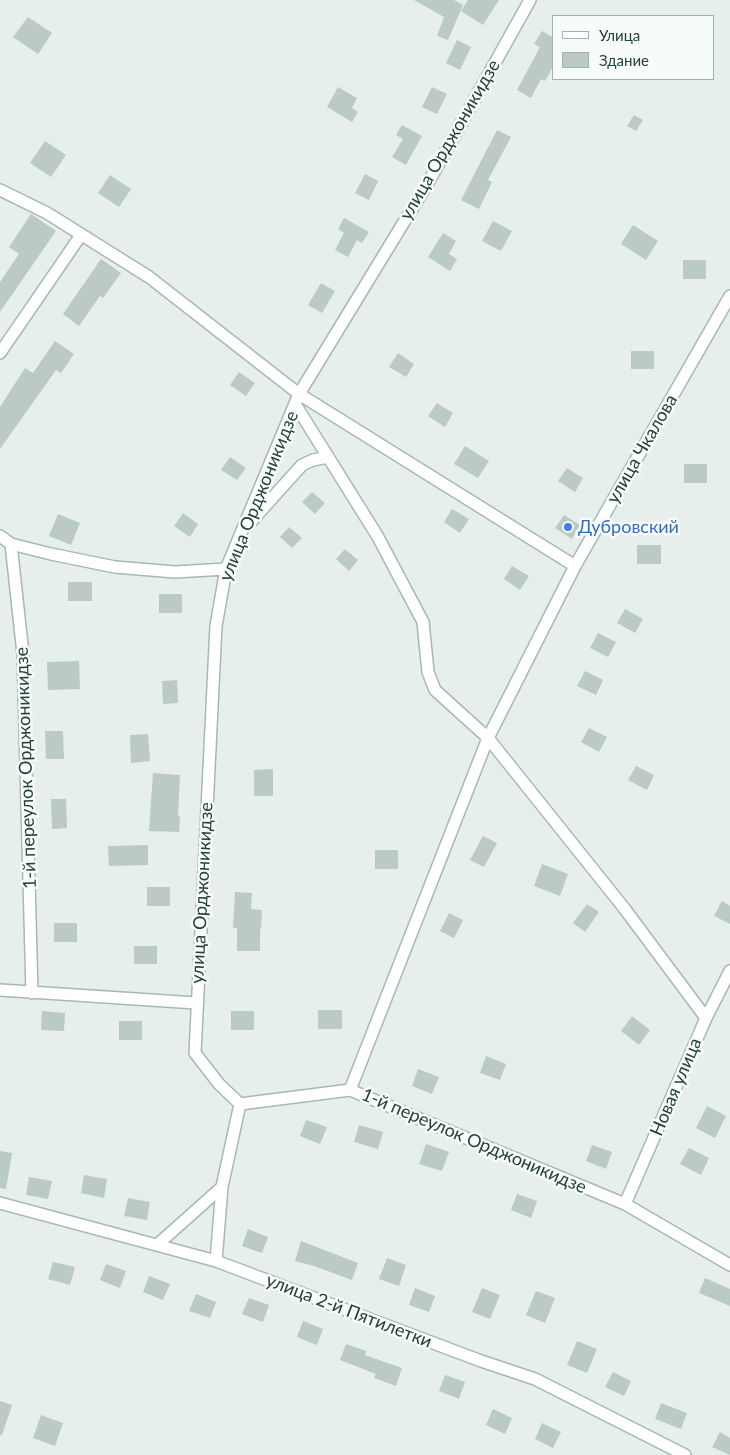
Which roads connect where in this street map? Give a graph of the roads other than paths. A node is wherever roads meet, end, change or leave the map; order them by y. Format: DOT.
graph roads {
  1 [pos="530,0"];
  2 [pos="0,190"];
  3 [pos="81,234"];
  4 [pos="730,296"];
  5 [pos="0,352"];
  6 [pos="297,399"];
  7 [pos="328,457"];
  8 [pos="242,532"];
  9 [pos="0,536"];
  10 [pos="11,544"];
  11 [pos="575,566"];
  12 [pos="226,569"];
  13 [pos="488,738"];
  14 [pos="730,971"];
  15 [pos="0,990"];
  16 [pos="32,992"];
  17 [pos="196,1003"];
  18 [pos="706,1018"];
  19 [pos="350,1090"];
  20 [pos="240,1104"];
  21 [pos="222,1187"];
  22 [pos="0,1203"];
  23 [pos="625,1204"];
  24 [pos="156,1245"];
  25 [pos="216,1261"];
  26 [pos="730,1265"];
  27 [pos="685,1455"];
  1 -- 6 [label="street, улица Орджоникидзе"];
  2 -- 3 [label="street"];
  3 -- 5 [label="street"];
  3 -- 6 [label="street"];
  4 -- 11 [label="street, улица Чкалова"];
  6 -- 7 [label="street"];
  6 -- 8 [label="street, улица Орджоникидзе"];
  6 -- 11 [label="street"];
  7 -- 8 [label="street"];
  7 -- 13 [label="street"];
  8 -- 12 [label="street, улица Орджоникидзе"];
  9 -- 10 [label="street"];
  10 -- 12 [label="street"];
  10 -- 16 [label="street, 1-й переулок Орджоникидзе"];
  11 -- 13 [label="street, улица Чкалова"];
  12 -- 17 [label="street, улица Орджоникидзе"];
  13 -- 18 [label="street"];
  13 -- 19 [label="street, улица Чкалова"];
  14 -- 18 [label="street, Новая улица"];
  15 -- 16 [label="street"];
  16 -- 17 [label="street"];
  17 -- 20 [label="street, улица Орджоникидзе"];
  18 -- 23 [label="street, Новая улица"];
  19 -- 20 [label="street, 1-й переулок Орджоникидзе"];
  19 -- 23 [label="street, 1-й переулок Орджоникидзе"];
  20 -- 21 [label="street"];
  21 -- 24 [label="street"];
  21 -- 25 [label="street"];
  22 -- 24 [label="street, улица 2-й Пятилетки"];
  23 -- 26 [label="street, 1-й переулок Орджоникидзе"];
  24 -- 25 [label="street, улица 2-й Пятилетки"];
  25 -- 27 [label="street, улица 2-й Пятилетки"];
}
